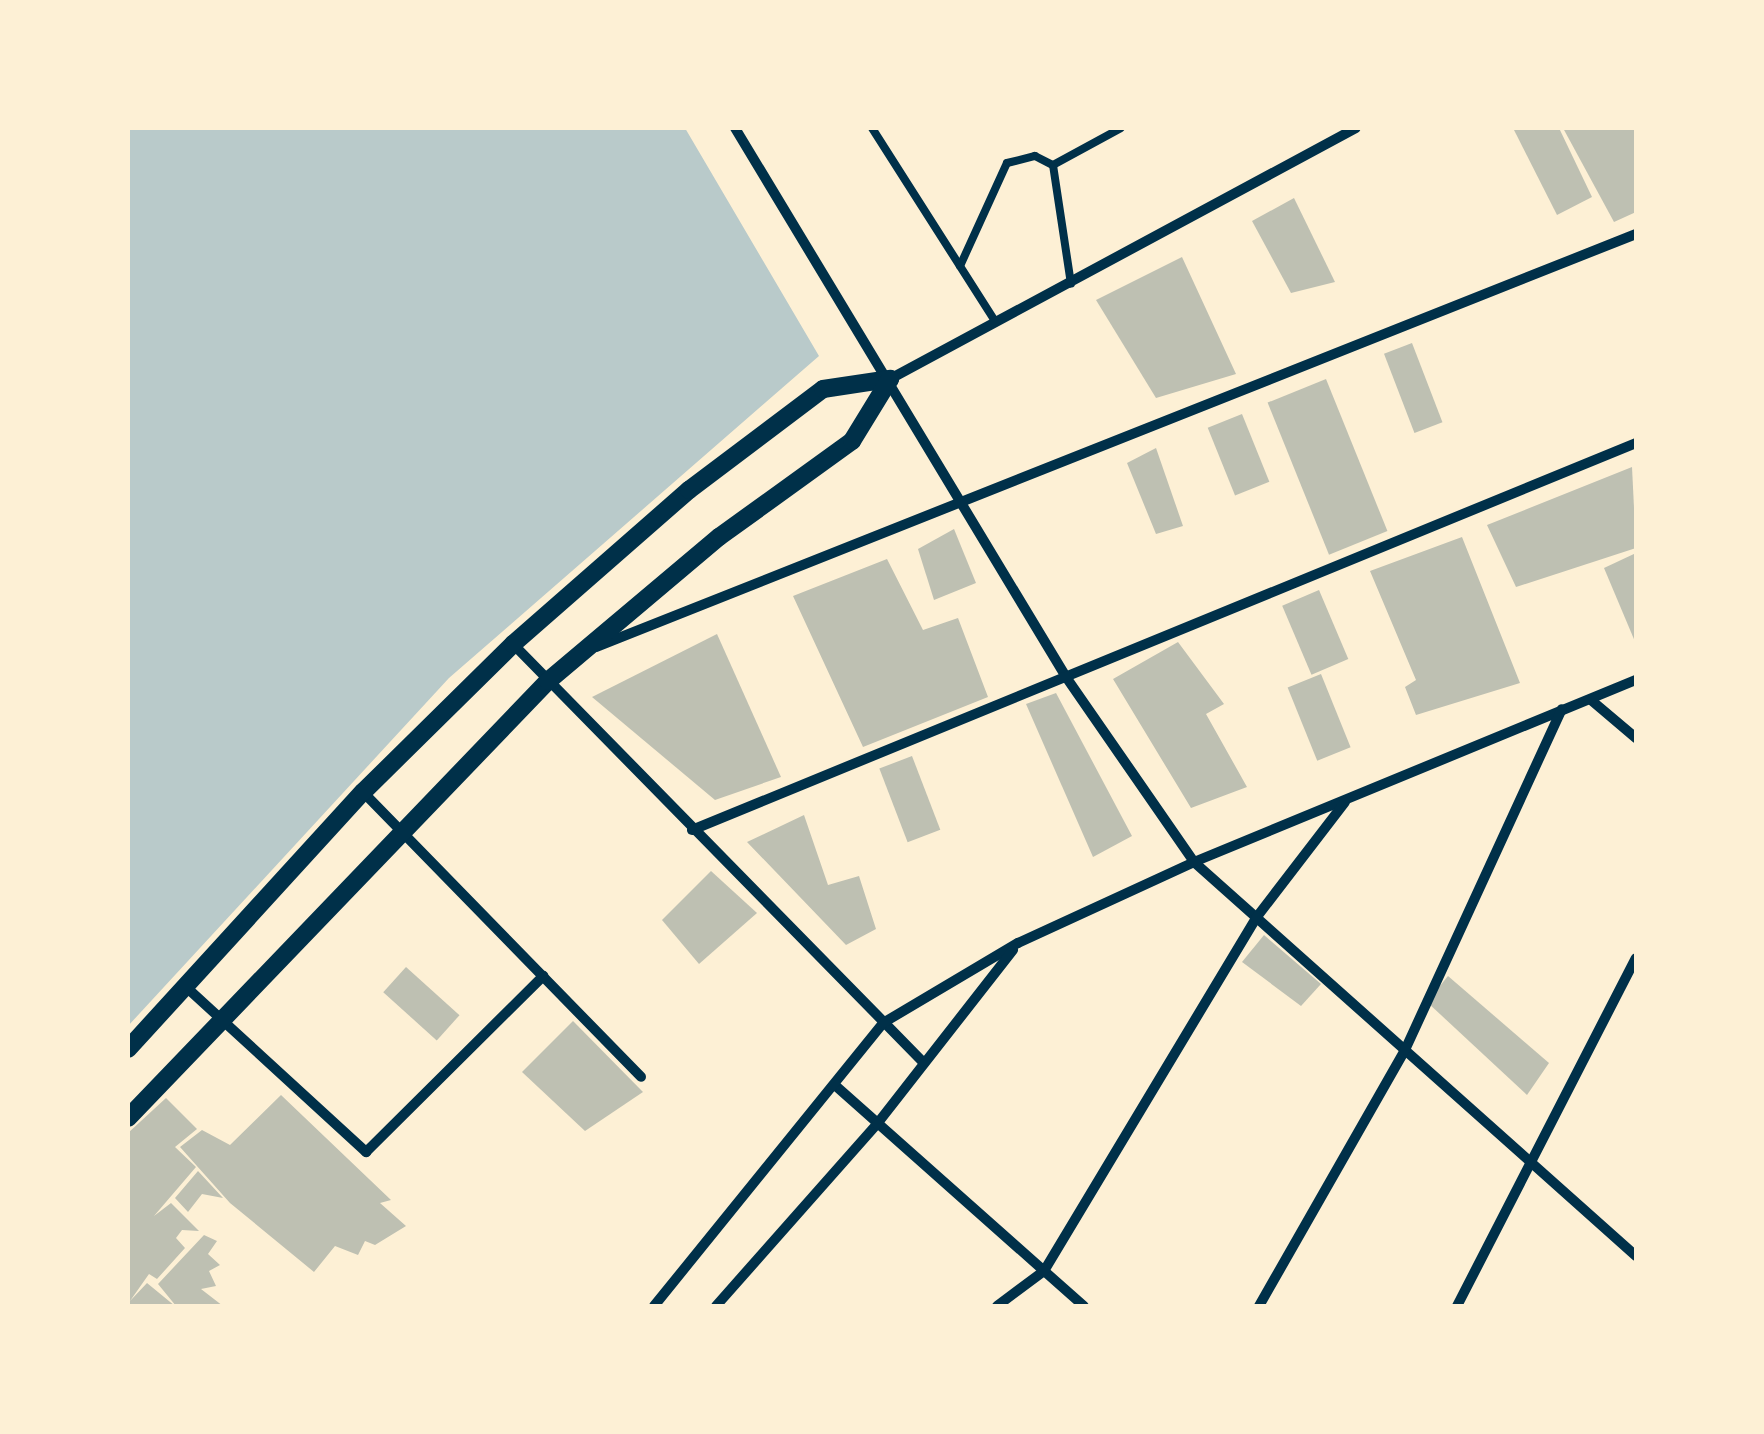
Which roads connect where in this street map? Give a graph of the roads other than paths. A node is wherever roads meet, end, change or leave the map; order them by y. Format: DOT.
graph roads {
  1 [pos="735,128"];
  2 [pos="872,128"];
  3 [pos="1121,128"];
  4 [pos="1356,128"];
  5 [pos="1053,165"];
  6 [pos="1636,234"];
  7 [pos="960,266"];
  8 [pos="1071,284"];
  9 [pos="995,321"];
  10 [pos="890,380"];
  11 [pos="1636,443"];
  12 [pos="965,503"];
  13 [pos="513,644"];
  14 [pos="574,656"];
  15 [pos="1066,677"];
  16 [pos="1636,680"];
  17 [pos="548,681"];
  18 [pos="1591,700"];
  19 [pos="1562,708"];
  20 [pos="1636,738"];
  21 [pos="364,792"];
  22 [pos="1346,802"];
  23 [pos="401,830"];
  24 [pos="692,830"];
  25 [pos="1194,862"];
  26 [pos="1256,918"];
  27 [pos="1018,943"];
  28 [pos="1636,958"];
  29 [pos="543,976"];
  30 [pos="185,986"];
  31 [pos="220,1018"];
  32 [pos="882,1023"];
  33 [pos="128,1049"];
  34 [pos="1405,1050"];
  35 [pos="922,1061"];
  36 [pos="641,1077"];
  37 [pos="837,1087"];
  38 [pos="128,1118"];
  39 [pos="876,1124"];
  40 [pos="1533,1164"];
  41 [pos="1636,1256"];
  42 [pos="1044,1270"];
  43 [pos="654,1306"];
  44 [pos="716,1306"];
  45 [pos="996,1306"];
  46 [pos="1084,1306"];
  47 [pos="1259,1306"];
  48 [pos="1457,1306"];
  1 -- 10 [label="street"];
  2 -- 7 [label="lane"];
  3 -- 5 [label="lane"];
  4 -- 8 [label="street"];
  5 -- 7 [label="lane"];
  5 -- 8 [label="lane"];
  6 -- 12 [label="street"];
  7 -- 9 [label="lane"];
  8 -- 9 [label="street"];
  9 -- 10 [label="street"];
  10 -- 12 [label="street"];
  10 -- 13 [label="street"];
  10 -- 14 [label="street"];
  11 -- 15 [label="street"];
  12 -- 14 [label="street"];
  12 -- 15 [label="street"];
  13 -- 17 [label="street"];
  13 -- 21 [label="street"];
  14 -- 17 [label="street"];
  15 -- 24 [label="street"];
  15 -- 25 [label="street"];
  16 -- 18 [label="street"];
  17 -- 23 [label="street"];
  17 -- 24 [label="street"];
  18 -- 19 [label="street"];
  18 -- 20 [label="street"];
  19 -- 22 [label="street"];
  19 -- 34 [label="street"];
  21 -- 23 [label="street"];
  21 -- 30 [label="street"];
  22 -- 25 [label="street"];
  22 -- 26 [label="street"];
  23 -- 29 [label="street"];
  23 -- 31 [label="street"];
  24 -- 32 [label="street"];
  25 -- 26 [label="street"];
  25 -- 27 [label="street"];
  26 -- 34 [label="street"];
  26 -- 42 [label="street"];
  27 -- 32 [label="street"];
  27 -- 35 [label="street"];
  28 -- 40 [label="street"];
  29 -- 31 [label="street"];
  29 -- 36 [label="street"];
  30 -- 31 [label="street"];
  30 -- 33 [label="street"];
  31 -- 38 [label="street"];
  32 -- 35 [label="street"];
  32 -- 37 [label="street"];
  34 -- 40 [label="street"];
  34 -- 47 [label="street"];
  35 -- 39 [label="street"];
  37 -- 39 [label="street"];
  37 -- 43 [label="street"];
  39 -- 42 [label="street"];
  39 -- 44 [label="street"];
  40 -- 41 [label="street"];
  40 -- 48 [label="street"];
  42 -- 45 [label="street"];
  42 -- 46 [label="street"];
}
